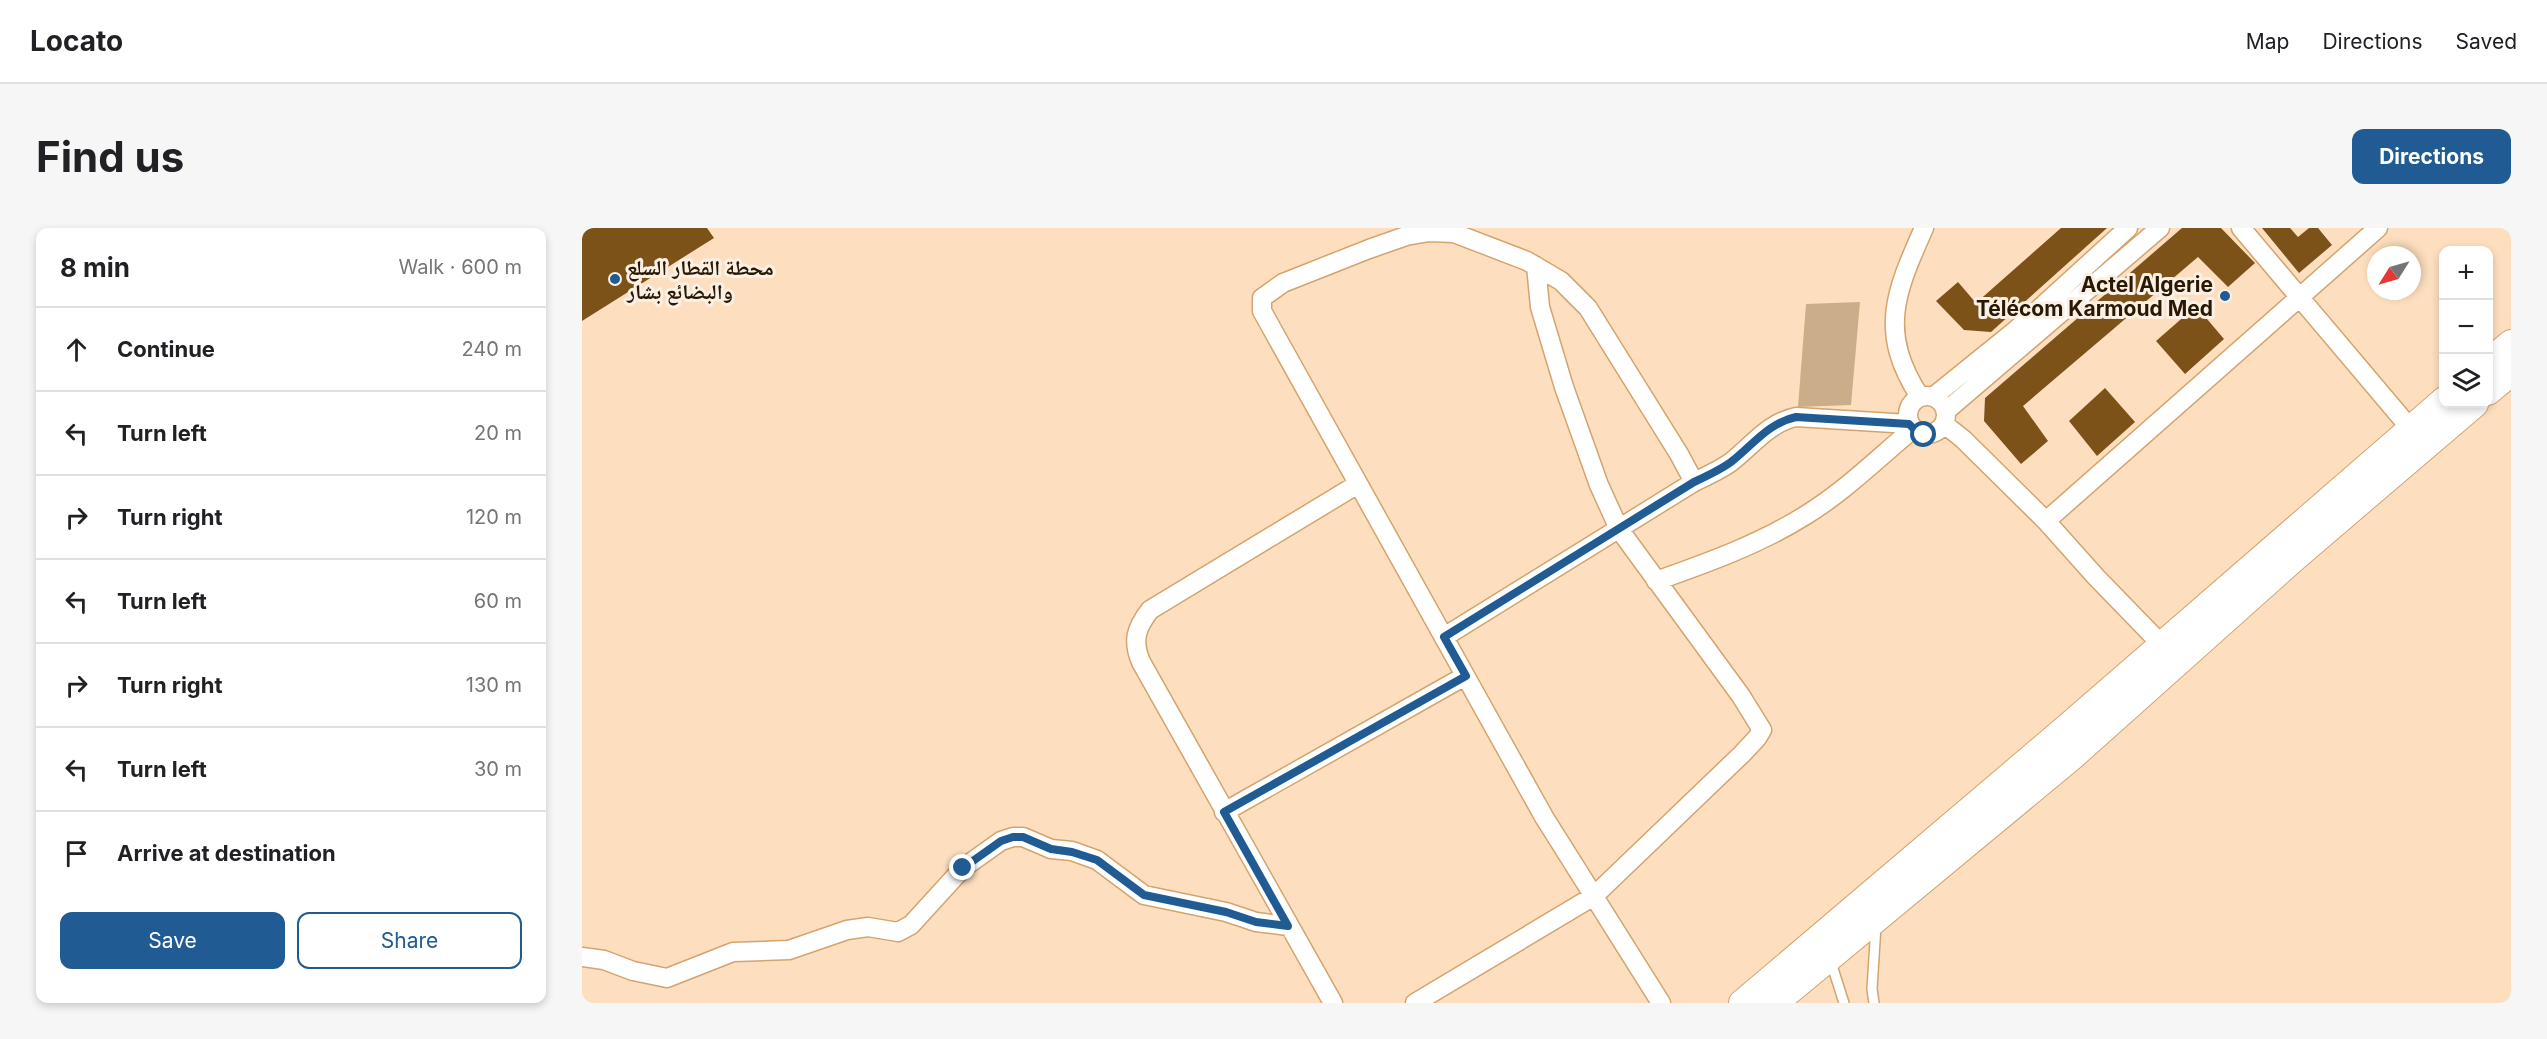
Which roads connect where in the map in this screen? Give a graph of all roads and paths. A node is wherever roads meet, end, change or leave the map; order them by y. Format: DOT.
graph roads {
  1 [pos="1924,228"];
  2 [pos="2128,228"];
  3 [pos="2160,228"];
  4 [pos="2241,228"];
  5 [pos="2378,228"];
  6 [pos="1536,266"];
  7 [pos="2299,297"];
  8 [pos="2511,343"];
  9 [pos="2493,358"];
  10 [pos="2511,373"];
  11 [pos="2493,388"];
  12 [pos="1926,397"];
  13 [pos="2439,404"];
  14 [pos="2470,408"];
  15 [pos="1945,417"];
  16 [pos="1911,427"];
  17 [pos="2410,428"];
  18 [pos="1694,482"];
  19 [pos="1358,484"];
  20 [pos="2046,521"];
  21 [pos="1618,529"];
  22 [pos="2289,548"];
  23 [pos="1656,581"];
  24 [pos="1444,637"];
  25 [pos="2163,645"];
  26 [pos="1466,676"];
  27 [pos="1224,812"];
  28 [pos="1594,896"];
  29 [pos="1876,920"];
  30 [pos="1288,926"];
  31 [pos="1826,947"];
  32 [pos="582,957"];
  33 [pos="1333,1003"];
  34 [pos="1414,1003"];
  35 [pos="1661,1003"];
  36 [pos="1742,1003"];
  37 [pos="1775,1003"];
  38 [pos="1844,1003"];
  39 [pos="1874,1003"];
  1 -- 12 [label="street"];
  2 -- 12 [label="street"];
  3 -- 15 [label="street"];
  4 -- 7 [label="street"];
  5 -- 7 [label="street"];
  6 -- 18 [label="street"];
  6 -- 19 [label="street"];
  6 -- 21 [label="street"];
  7 -- 17 [label="street"];
  7 -- 20 [label="street"];
  8 -- 9 [label="main road"];
  10 -- 11 [label="main road"];
  12 -- 15 [label="street"];
  12 -- 16 [label="street"];
  13 -- 17 [label="main road"];
  14 -- 22 [label="main road"];
  15 -- 16 [label="street"];
  15 -- 20 [label="street"];
  16 -- 18 [label="street"];
  16 -- 23 [label="street"];
  17 -- 22 [label="main road"];
  18 -- 21 [label="street"];
  19 -- 24 [label="street"];
  19 -- 27 [label="street"];
  20 -- 25 [label="street"];
  21 -- 23 [label="street"];
  21 -- 24 [label="street"];
  22 -- 25 [label="main road"];
  22 -- 29 [label="main road"];
  23 -- 28 [label="street"];
  24 -- 26 [label="street"];
  25 -- 31 [label="main road"];
  26 -- 27 [label="street"];
  26 -- 28 [label="street"];
  27 -- 30 [label="street"];
  28 -- 34 [label="street"];
  28 -- 35 [label="street"];
  29 -- 31 [label="main road"];
  29 -- 39 [label="lane"];
  30 -- 32 [label="street"];
  30 -- 33 [label="street"];
  31 -- 36 [label="main road"];
  31 -- 37 [label="main road"];
  31 -- 38 [label="lane"];
}
